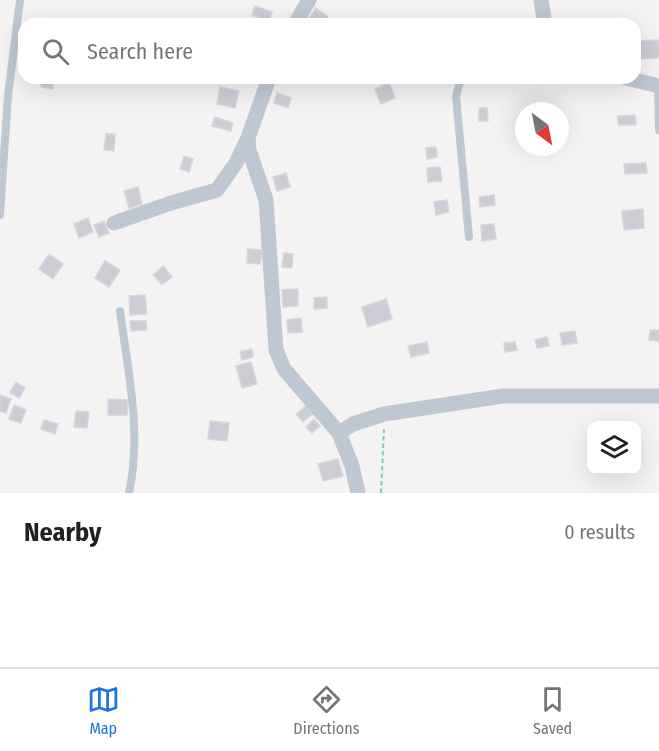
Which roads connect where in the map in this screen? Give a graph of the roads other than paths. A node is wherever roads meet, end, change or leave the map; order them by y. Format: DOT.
graph roads {
  1 [pos="20,0"];
  2 [pos="309,0"];
  3 [pos="541,0"];
  4 [pos="298,18"];
  5 [pos="545,18"];
  6 [pos="641,82"];
  7 [pos="267,84"];
  8 [pos="459,84"];
  9 [pos="658,86"];
  10 [pos="659,130"];
  11 [pos="248,138"];
  12 [pos="0,215"];
  13 [pos="114,223"];
  14 [pos="469,237"];
  15 [pos="120,311"];
  16 [pos="659,396"];
  17 [pos="339,433"];
  18 [pos="129,493"];
  19 [pos="358,493"];
  1 -- 12 [label="lane"];
  2 -- 4 [label="street"];
  3 -- 5 [label="street"];
  6 -- 9 [label="street"];
  7 -- 11 [label="street"];
  8 -- 14 [label="lane"];
  9 -- 10 [label="lane"];
  11 -- 13 [label="street"];
  11 -- 17 [label="street"];
  15 -- 18 [label="lane"];
  16 -- 17 [label="street"];
  17 -- 19 [label="street"];
}
